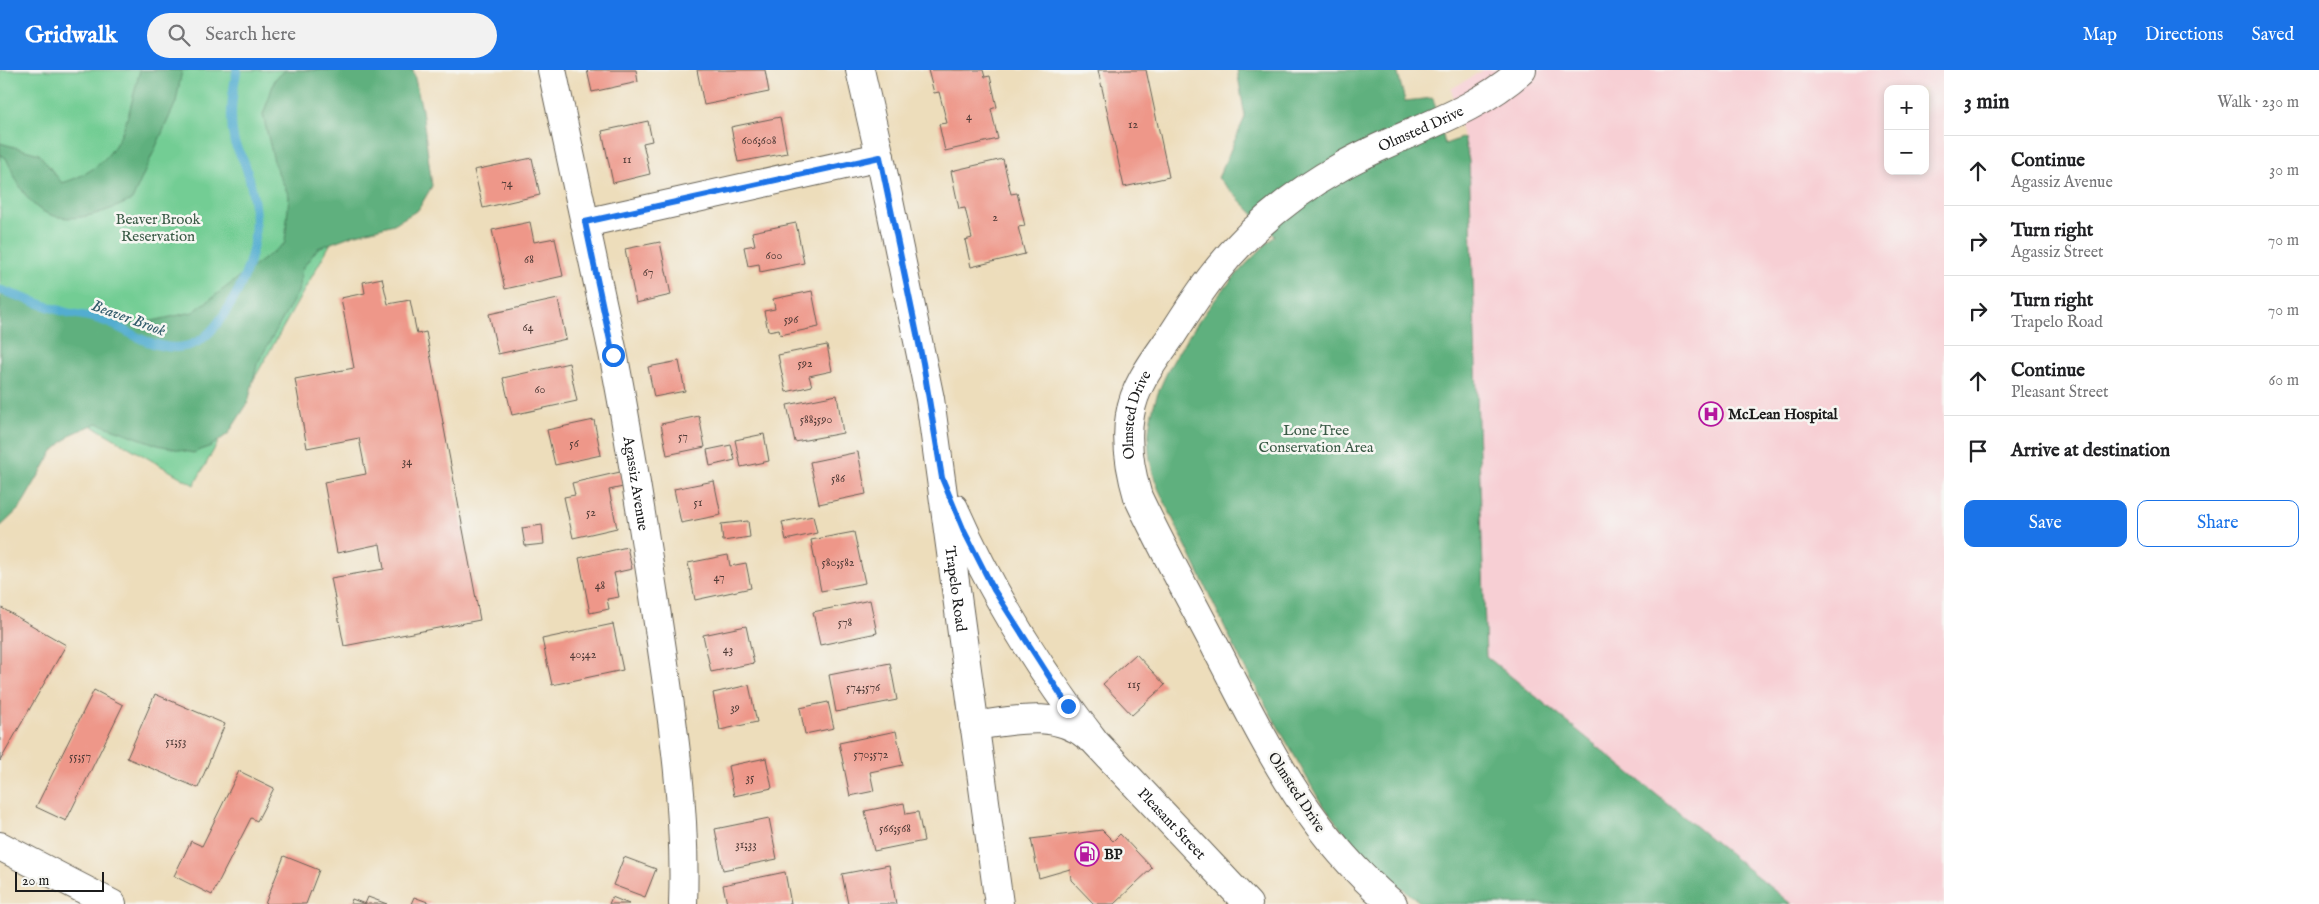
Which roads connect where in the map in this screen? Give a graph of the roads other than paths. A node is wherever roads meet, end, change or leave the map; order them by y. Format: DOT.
graph roads {
  1 [pos="552,70"];
  2 [pos="860,70"];
  3 [pos="1522,70"];
  4 [pos="880,157"];
  5 [pos="585,222"];
  6 [pos="942,478"];
  7 [pos="974,726"];
  8 [pos="1096,743"];
  9 [pos="0,846"];
  10 [pos="112,904"];
  11 [pos="683,904"];
  12 [pos="999,904"];
  13 [pos="1248,904"];
  14 [pos="1393,904"];
  1 -- 5 [label="street, Agassiz Avenue"];
  2 -- 4 [label="street, Trapelo Road"];
  3 -- 14 [label="street, Olmsted Drive"];
  4 -- 5 [label="street"];
  4 -- 6 [label="street, Trapelo Road"];
  5 -- 11 [label="street, Agassiz Avenue"];
  6 -- 7 [label="street, Trapelo Road"];
  6 -- 8 [label="street, Pleasant Street"];
  7 -- 8 [label="street, Pleasant Street"];
  7 -- 12 [label="street, Trapelo Road"];
  8 -- 13 [label="street, Pleasant Street"];
  9 -- 10 [label="street"];
}
